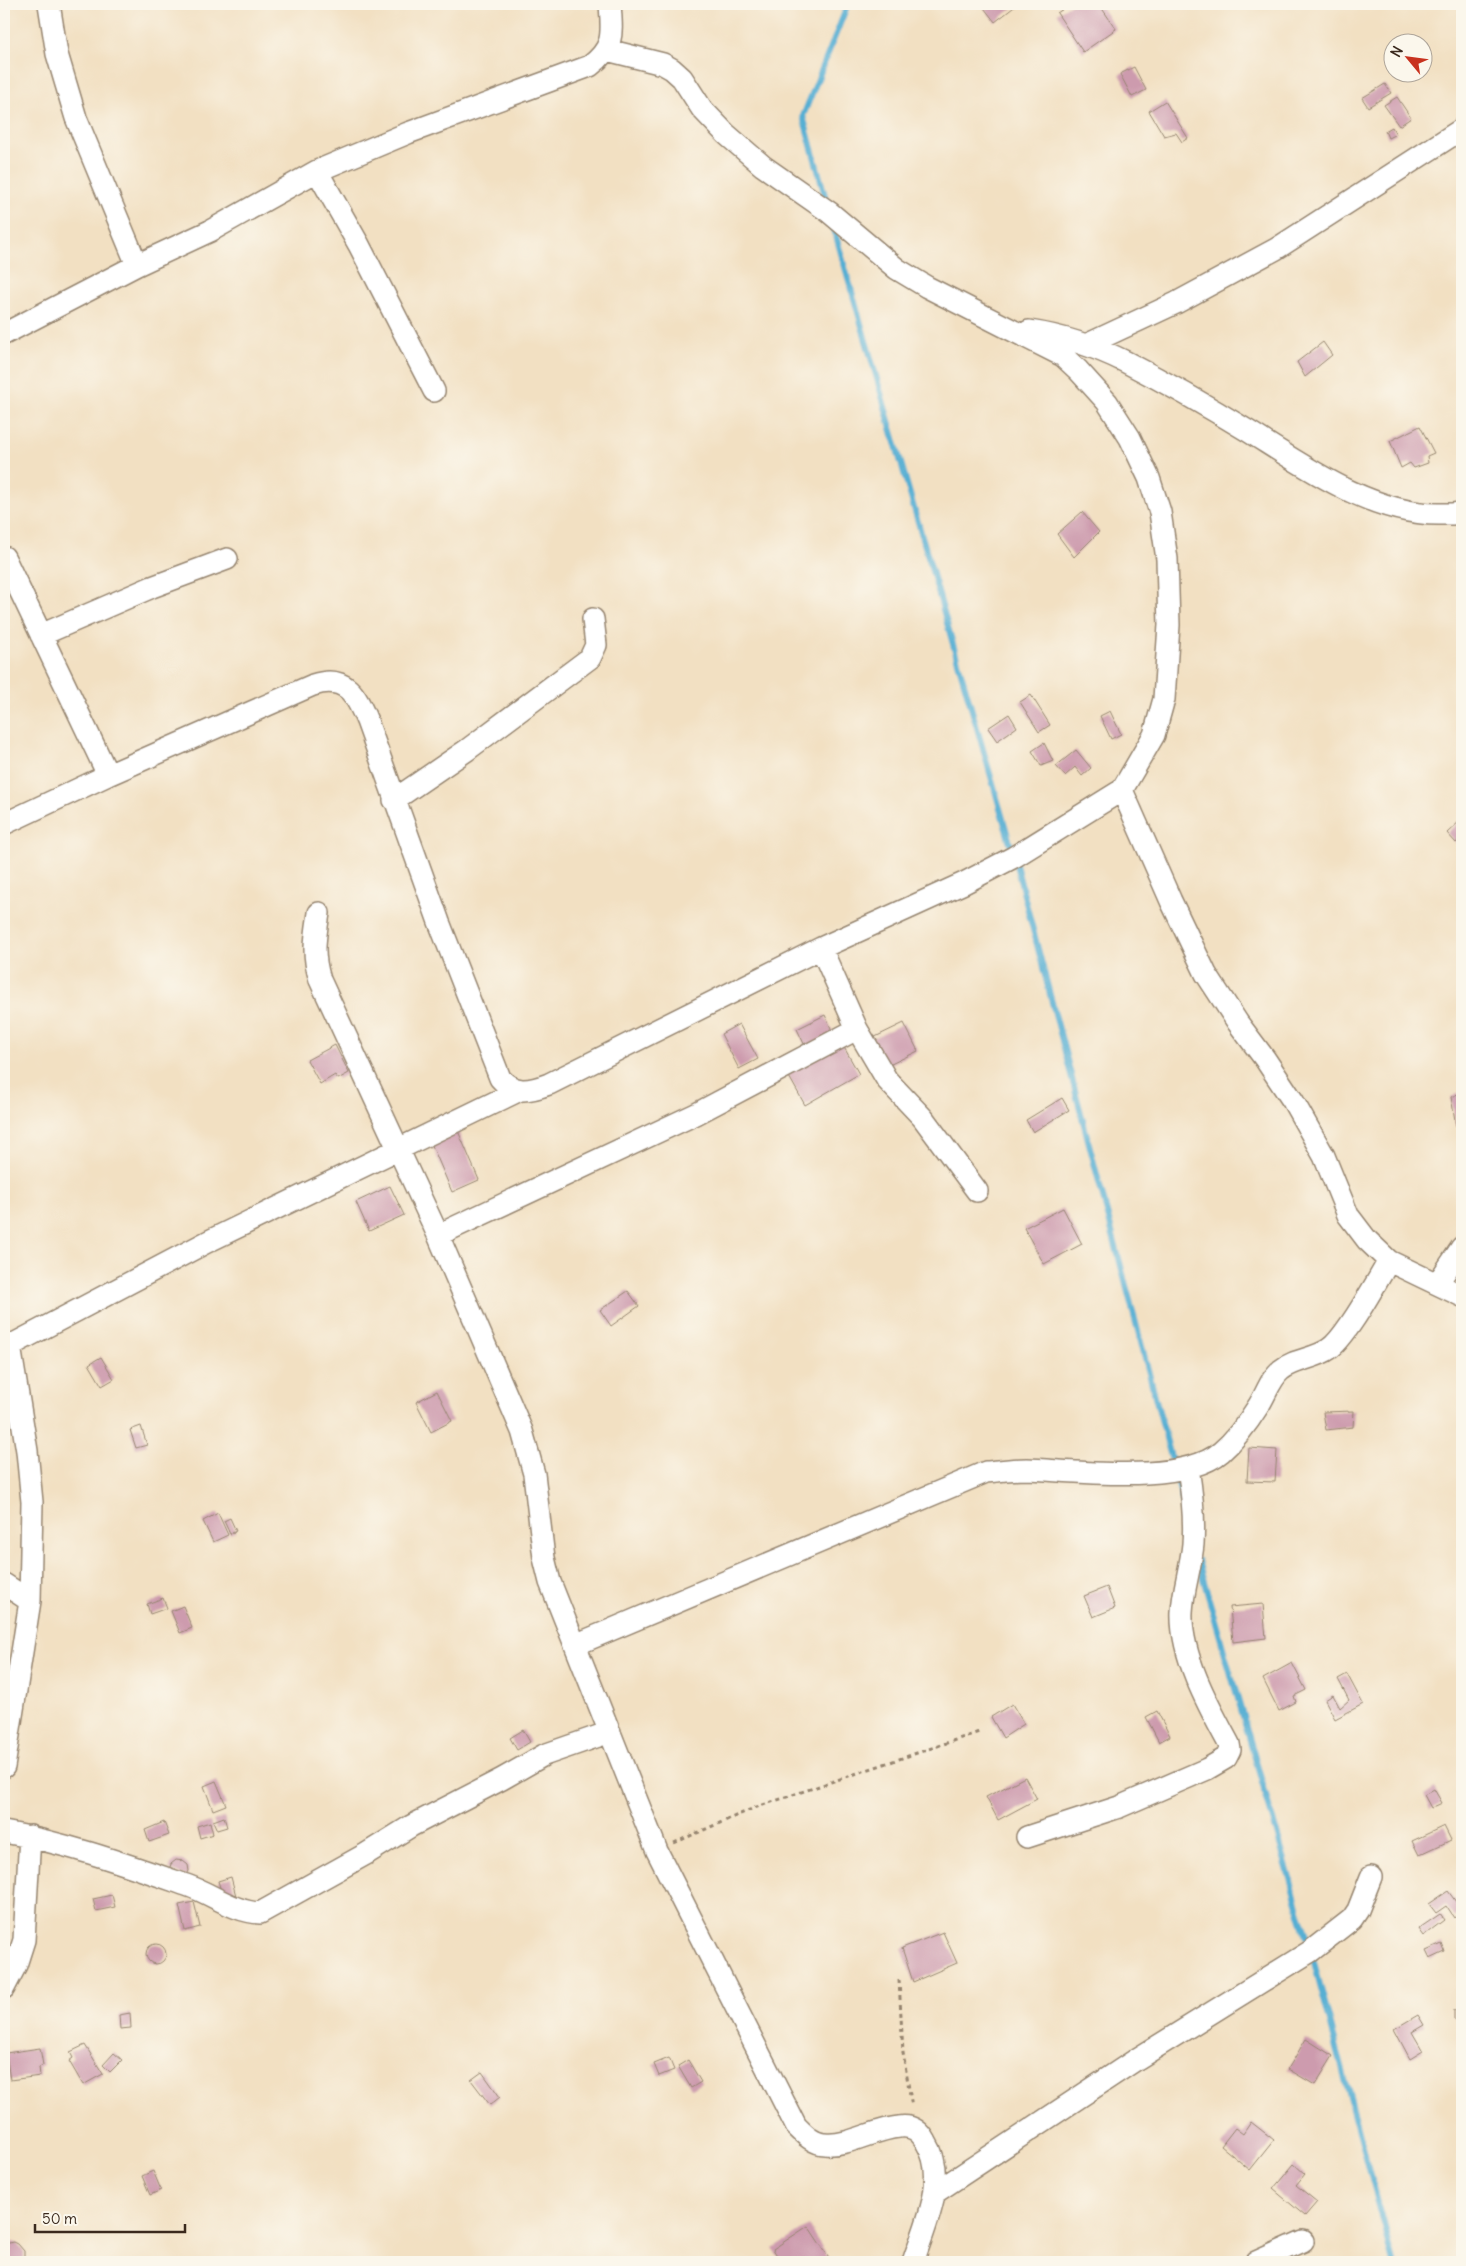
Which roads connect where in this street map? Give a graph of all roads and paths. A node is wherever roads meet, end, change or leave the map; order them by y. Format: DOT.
graph roads {
  1 [pos="49,4"];
  2 [pos="610,4"];
  3 [pos="607,50"];
  4 [pos="1462,129"];
  5 [pos="316,171"];
  6 [pos="137,265"];
  7 [pos="1007,327"];
  8 [pos="4,334"];
  9 [pos="1086,345"];
  10 [pos="434,391"];
  11 [pos="1462,512"];
  12 [pos="4,557"];
  13 [pos="227,559"];
  14 [pos="593,619"];
  15 [pos="41,635"];
  16 [pos="108,775"];
  17 [pos="1122,790"];
  18 [pos="394,800"];
  19 [pos="4,824"];
  20 [pos="319,913"];
  21 [pos="822,948"];
  22 [pos="857,1029"];
  23 [pos="518,1091"];
  24 [pos="398,1150"];
  25 [pos="977,1191"];
  26 [pos="438,1235"];
  27 [pos="1462,1247"];
  28 [pos="1389,1261"];
  29 [pos="1436,1284"];
  30 [pos="1462,1296"];
  31 [pos="7,1347"];
  32 [pos="1188,1468"];
  33 [pos="4,1584"];
  34 [pos="30,1601"];
  35 [pos="575,1645"];
  36 [pos="982,1731"];
  37 [pos="610,1732"];
  38 [pos="4,1767"];
  39 [pos="4,1832"];
  40 [pos="30,1836"];
  41 [pos="1027,1837"];
  42 [pos="657,1851"];
  43 [pos="1371,1877"];
  44 [pos="899,1980"];
  45 [pos="4,1988"];
  46 [pos="916,2129"];
  47 [pos="936,2192"];
  48 [pos="1303,2241"];
  49 [pos="914,2262"];
  50 [pos="1256,2262"];
  1 -- 6 [label="street"];
  2 -- 3 [label="street"];
  3 -- 5 [label="street"];
  3 -- 7 [label="street"];
  4 -- 9 [label="street"];
  5 -- 6 [label="street"];
  5 -- 10 [label="street"];
  6 -- 8 [label="street"];
  7 -- 9 [label="street"];
  7 -- 17 [label="street"];
  9 -- 11 [label="street"];
  12 -- 15 [label="street"];
  13 -- 15 [label="street"];
  14 -- 18 [label="street"];
  15 -- 16 [label="street"];
  16 -- 18 [label="street"];
  16 -- 19 [label="street"];
  17 -- 21 [label="street"];
  17 -- 28 [label="street"];
  18 -- 23 [label="street"];
  20 -- 24 [label="street"];
  21 -- 22 [label="street"];
  21 -- 23 [label="street"];
  22 -- 25 [label="street"];
  22 -- 26 [label="street"];
  23 -- 24 [label="street"];
  24 -- 26 [label="street"];
  24 -- 31 [label="street"];
  26 -- 35 [label="street"];
  27 -- 29 [label="street"];
  28 -- 29 [label="street"];
  28 -- 32 [label="street"];
  29 -- 30 [label="street"];
  31 -- 34 [label="street"];
  32 -- 35 [label="street"];
  32 -- 41 [label="street"];
  33 -- 34 [label="street"];
  34 -- 38 [label="street"];
  35 -- 37 [label="street"];
  36 -- 42 [label="path"];
  37 -- 40 [label="street"];
  37 -- 42 [label="street"];
  39 -- 40 [label="street"];
  40 -- 45 [label="street"];
  42 -- 46 [label="street"];
  43 -- 47 [label="street"];
  44 -- 46 [label="path"];
  46 -- 47 [label="street"];
  47 -- 49 [label="street"];
  48 -- 50 [label="street"];
}
